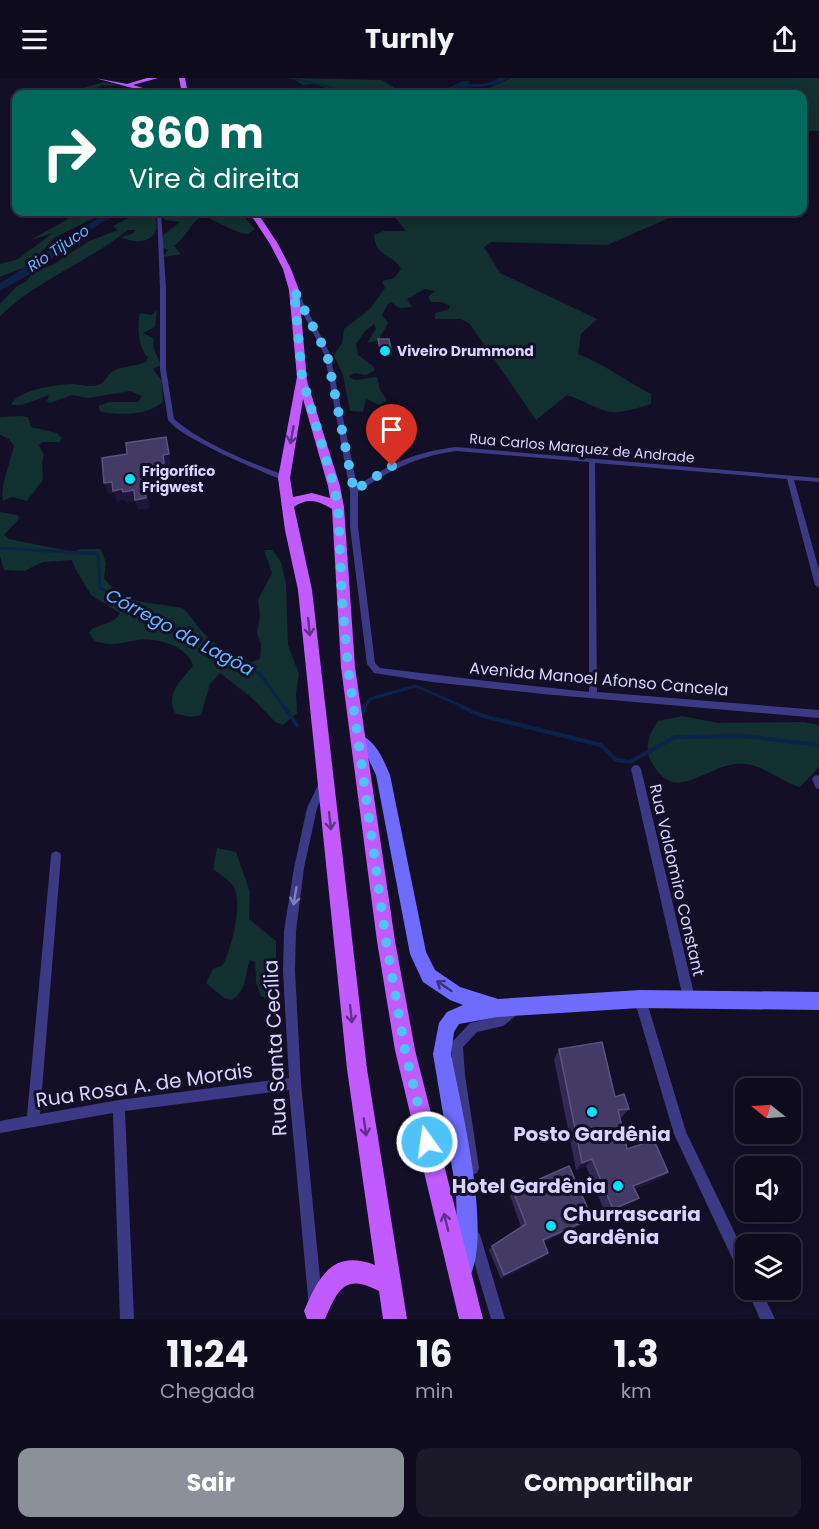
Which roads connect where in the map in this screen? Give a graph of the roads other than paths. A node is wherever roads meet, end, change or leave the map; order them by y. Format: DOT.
graph roads {
  1 [pos="98,78"];
  2 [pos="157,78"];
  3 [pos="124,84"];
  4 [pos="146,90"];
  5 [pos="159,216"];
  6 [pos="255,216"];
  7 [pos="294,290"];
  8 [pos="302,377"];
  9 [pos="592,460"];
  10 [pos="284,478"];
  11 [pos="790,478"];
  12 [pos="819,480"];
  13 [pos="354,491"];
  14 [pos="287,507"];
  15 [pos="338,507"];
  16 [pos="819,585"];
  17 [pos="593,695"];
  18 [pos="819,714"];
  19 [pos="358,740"];
  20 [pos="636,769"];
  21 [pos="326,780"];
  22 [pos="56,856"];
  23 [pos="689,998"];
  24 [pos="640,999"];
  25 [pos="819,1001"];
  26 [pos="519,1006"];
  27 [pos="498,1008"];
  28 [pos="294,1083"];
  29 [pos="119,1106"];
  30 [pos="33,1121"];
  31 [pos="0,1127"];
  32 [pos="735,1249"];
  33 [pos="389,1284"];
  34 [pos="462,1284"];
  35 [pos="759,1300"];
  36 [pos="316,1315"];
  37 [pos="127,1319"];
  38 [pos="395,1319"];
  39 [pos="471,1319"];
  40 [pos="498,1319"];
  41 [pos="768,1319"];
  1 -- 3 [label="main road"];
  2 -- 3 [label="main road"];
  3 -- 4 [label="main road"];
  5 -- 10 [label="street"];
  6 -- 7 [label="main road"];
  7 -- 8 [label="main road"];
  7 -- 13 [label="street"];
  8 -- 10 [label="main road, one-way"];
  8 -- 15 [label="main road"];
  9 -- 11 [label="street, Rua Carlos Marquez de Andrade"];
  9 -- 13 [label="street, Rua Carlos Marquez de Andrade"];
  9 -- 17 [label="street"];
  10 -- 14 [label="main road"];
  11 -- 12 [label="street, Rua Carlos Marquez de Andrade"];
  11 -- 16 [label="street"];
  13 -- 17 [label="street, Avenida Manoel Afonso Cancela"];
  14 -- 15 [label="main road"];
  14 -- 21 [label="main road, one-way"];
  15 -- 19 [label="main road"];
  17 -- 18 [label="street, Avenida Manoel Afonso Cancela"];
  27 -- 19 [label="main road, one-way"];
  34 -- 19 [label="main road, one-way"];
  20 -- 23 [label="street, Rua Valdomiro Constant"];
  21 -- 28 [label="street, Rua Santa Cecília, one-way"];
  21 -- 33 [label="main road, one-way"];
  22 -- 30 [label="street"];
  23 -- 24 [label="main road"];
  23 -- 25 [label="main road"];
  24 -- 26 [label="main road"];
  24 -- 32 [label="street"];
  26 -- 27 [label="main road"];
  26 -- 40 [label="street"];
  27 -- 34 [label="main road"];
  28 -- 29 [label="street, Rua Rosa A. de Morais"];
  28 -- 36 [label="street, Rua Santa Cecília"];
  29 -- 30 [label="street, Rua Rosa A. de Morais"];
  29 -- 37 [label="street"];
  30 -- 31 [label="street, Rua Rosa A. de Morais"];
  33 -- 36 [label="main road"];
  33 -- 38 [label="main road"];
  34 -- 39 [label="main road"];
  35 -- 41 [label="street"];
}
